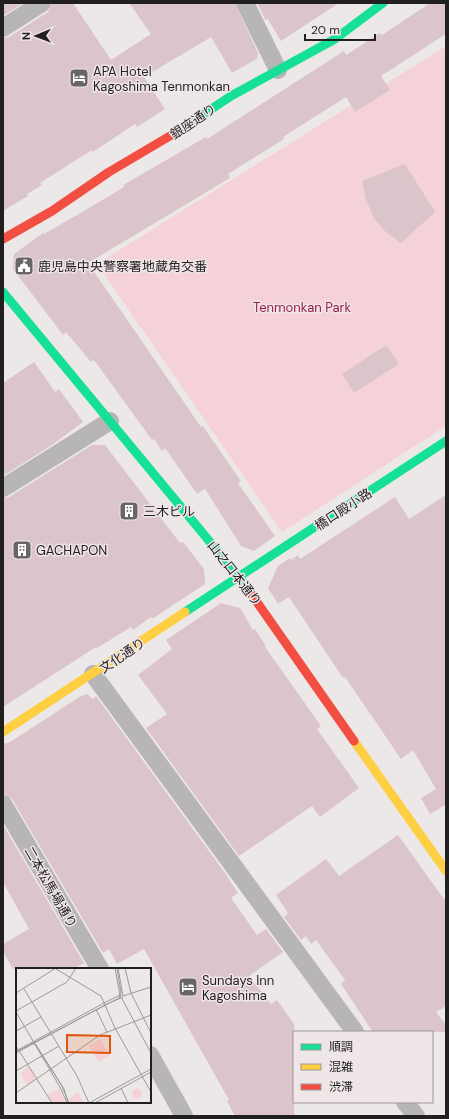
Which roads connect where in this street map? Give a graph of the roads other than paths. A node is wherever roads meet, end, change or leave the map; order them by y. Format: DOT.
graph roads {
  1 [pos="42,3"];
  2 [pos="245,3"];
  3 [pos="383,3"];
  4 [pos="3,28"];
  5 [pos="278,70"];
  6 [pos="3,239"];
  7 [pos="3,292"];
  8 [pos="110,422"];
  9 [pos="446,441"];
  10 [pos="3,488"];
  11 [pos="239,577"];
  12 [pos="93,674"];
  13 [pos="3,732"];
  14 [pos="3,804"];
  15 [pos="446,871"];
  16 [pos="99,968"];
  17 [pos="353,1031"];
  18 [pos="151,1057"];
  19 [pos="407,1103"];
  20 [pos="184,1116"];
  21 [pos="416,1116"];
  1 -- 4 [label="street"];
  2 -- 5 [label="street"];
  3 -- 5 [label="street, 銀座通り"];
  5 -- 6 [label="street, 銀座通り"];
  7 -- 8 [label="street, 山之口本通り"];
  8 -- 10 [label="street"];
  8 -- 11 [label="street, 山之口本通り"];
  9 -- 11 [label="street, 橋口殿小路"];
  11 -- 12 [label="street, 文化通り"];
  11 -- 15 [label="street, 山之口本通り"];
  12 -- 13 [label="street, 文化通り"];
  12 -- 17 [label="street"];
  14 -- 16 [label="street, 二本松馬場通り"];
  18 -- 20 [label="street"];
  19 -- 21 [label="street"];
}
